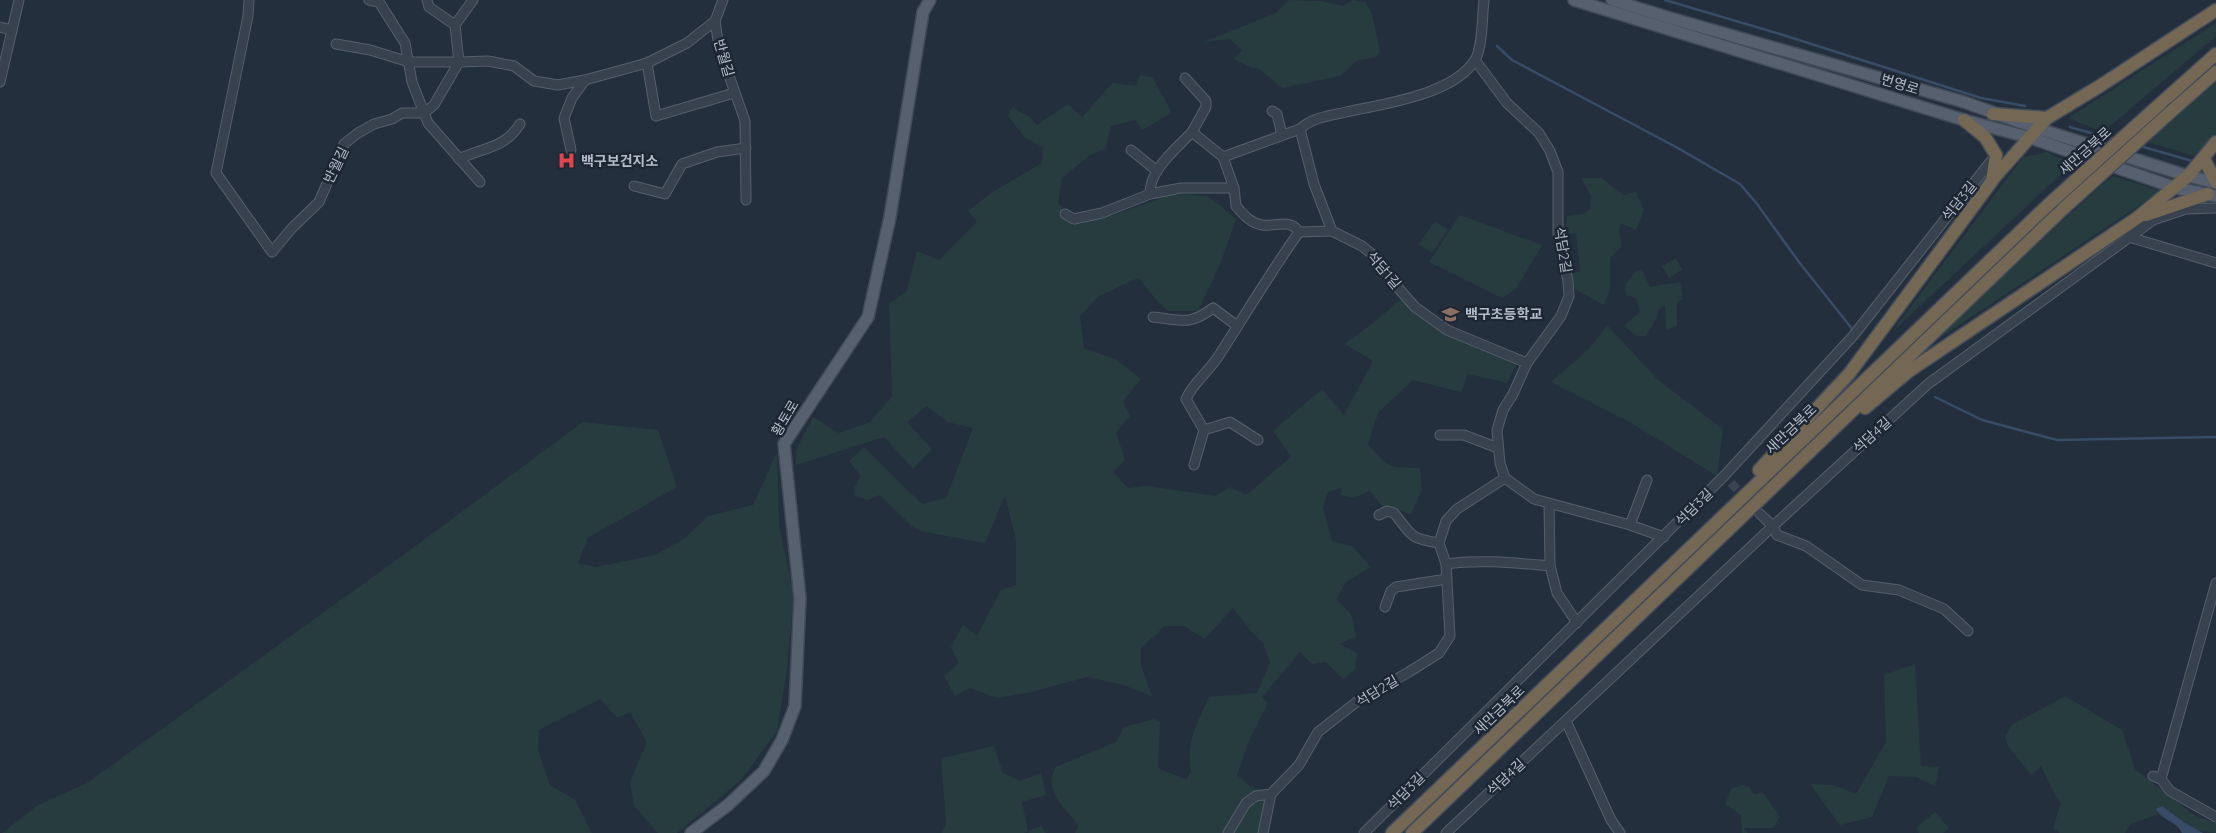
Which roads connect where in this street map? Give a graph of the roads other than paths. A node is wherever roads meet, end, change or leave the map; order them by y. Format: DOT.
graph roads {
  1 [pos="19,0"];
  2 [pos="250,0"];
  3 [pos="369,0"];
  4 [pos="427,0"];
  5 [pos="473,0"];
  6 [pos="723,0"];
  7 [pos="930,0"];
  8 [pos="1484,0"];
  9 [pos="1574,0"];
  10 [pos="1612,0"];
  11 [pos="2216,10"];
  12 [pos="714,21"];
  13 [pos="455,25"];
  14 [pos="0,27"];
  15 [pos="12,30"];
  16 [pos="336,44"];
  17 [pos="2216,54"];
  18 [pos="1475,60"];
  19 [pos="409,62"];
  20 [pos="459,62"];
  21 [pos="647,63"];
  22 [pos="2216,72"];
  23 [pos="1185,78"];
  24 [pos="585,80"];
  25 [pos="0,82"];
  26 [pos="734,94"];
  27 [pos="1272,111"];
  28 [pos="424,113"];
  29 [pos="1993,114"];
  30 [pos="2047,118"];
  31 [pos="1964,120"];
  32 [pos="520,124"];
  33 [pos="1300,128"];
  34 [pos="1192,132"];
  35 [pos="2035,133"];
  36 [pos="1282,135"];
  37 [pos="2216,142"];
  38 [pos="746,148"];
  39 [pos="571,150"];
  40 [pos="1131,150"];
  41 [pos="1996,155"];
  42 [pos="1223,157"];
  43 [pos="458,159"];
  44 [pos="2204,159"];
  45 [pos="1157,171"];
  46 [pos="2188,176"];
  47 [pos="1992,181"];
  48 [pos="480,182"];
  49 [pos="2216,182"];
  50 [pos="634,186"];
  51 [pos="1234,188"];
  52 [pos="2176,188"];
  53 [pos="1150,194"];
  54 [pos="2212,195"];
  55 [pos="746,200"];
  56 [pos="2216,208"];
  57 [pos="1065,214"];
  58 [pos="2137,218"];
  59 [pos="1332,231"];
  60 [pos="1299,232"];
  61 [pos="2129,237"];
  62 [pos="2216,263"];
  63 [pos="1154,317"];
  64 [pos="1236,325"];
  65 [pos="1526,363"];
  66 [pos="1204,430"];
  67 [pos="1440,435"];
  68 [pos="1258,440"];
  69 [pos="1498,448"];
  70 [pos="1194,465"];
  71 [pos="1725,475"];
  72 [pos="1505,478"];
  73 [pos="1647,480"];
  74 [pos="1731,483"];
  75 [pos="1762,496"];
  76 [pos="1549,503"];
  77 [pos="1760,514"];
  78 [pos="1379,515"];
  79 [pos="1630,525"];
  80 [pos="1773,526"];
  81 [pos="1664,538"];
  82 [pos="1699,538"];
  83 [pos="1439,543"];
  84 [pos="1446,564"];
  85 [pos="1550,566"];
  86 [pos="1447,579"];
  87 [pos="2216,584"];
  88 [pos="1385,607"];
  89 [pos="1577,622"];
  90 [pos="1968,631"];
  91 [pos="1566,721"];
  92 [pos="1270,794"];
  93 [pos="2216,817"];
  94 [pos="1611,820"];
  95 [pos="691,833"];
  96 [pos="1228,833"];
  97 [pos="1263,833"];
  98 [pos="1364,833"];
  99 [pos="1392,833"];
  100 [pos="1412,833"];
  101 [pos="1446,833"];
  102 [pos="1612,833"];
  103 [pos="1620,833"];
  1 -- 15 [label="street"];
  2 -- 28 [label="street, 반월길"];
  3 -- 19 [label="street"];
  4 -- 13 [label="street"];
  5 -- 13 [label="street"];
  6 -- 12 [label="street, 반월길"];
  7 -- 95 [label="main road, 황토로"];
  8 -- 18 [label="street"];
  9 -- 31 [label="main road, 번영로"];
  10 -- 29 [label="main road, 번영로"];
  11 -- 30 [label="highway"];
  12 -- 21 [label="street, 반월길"];
  12 -- 26 [label="street, 반월길"];
  13 -- 20 [label="street"];
  14 -- 15 [label="street"];
  15 -- 25 [label="street"];
  16 -- 19 [label="street, 반월길"];
  17 -- 82 [label="highway, 새만금북로, bridge"];
  18 -- 33 [label="street"];
  18 -- 65 [label="street, 석담2길"];
  19 -- 20 [label="street, 반월길"];
  19 -- 28 [label="street"];
  20 -- 24 [label="street, 반월길"];
  20 -- 28 [label="street"];
  21 -- 24 [label="street, 반월길"];
  21 -- 26 [label="street, 반월길"];
  22 -- 75 [label="highway, 새만금북로, bridge"];
  23 -- 34 [label="street"];
  24 -- 39 [label="street"];
  26 -- 38 [label="street, 반월길"];
  27 -- 36 [label="street"];
  28 -- 43 [label="street"];
  29 -- 30 [label="highway"];
  29 -- 35 [label="main road, 번영로"];
  30 -- 35 [label="highway"];
  31 -- 35 [label="main road, 번영로"];
  31 -- 41 [label="highway"];
  32 -- 43 [label="street"];
  33 -- 36 [label="street"];
  33 -- 59 [label="street"];
  34 -- 42 [label="street"];
  34 -- 45 [label="street"];
  35 -- 46 [label="main road, 번영로"];
  35 -- 47 [label="highway"];
  35 -- 52 [label="main road, 번영로"];
  36 -- 42 [label="street"];
  37 -- 44 [label="highway"];
  38 -- 50 [label="street"];
  38 -- 55 [label="street, 반월길"];
  40 -- 45 [label="street"];
  41 -- 47 [label="highway"];
  41 -- 71 [label="street, 석담3길"];
  42 -- 51 [label="street"];
  43 -- 48 [label="street"];
  44 -- 46 [label="highway"];
  44 -- 49 [label="highway"];
  45 -- 53 [label="street"];
  46 -- 49 [label="main road, 번영로"];
  46 -- 52 [label="highway"];
  47 -- 82 [label="highway"];
  51 -- 53 [label="street"];
  51 -- 60 [label="street"];
  52 -- 54 [label="main road, 번영로"];
  52 -- 58 [label="highway"];
  53 -- 57 [label="street"];
  54 -- 58 [label="highway"];
  56 -- 61 [label="street, 석담4길"];
  58 -- 75 [label="highway"];
  59 -- 60 [label="street"];
  59 -- 65 [label="street, 석담1길"];
  60 -- 64 [label="street"];
  61 -- 62 [label="street"];
  61 -- 80 [label="street, 석담4길"];
  63 -- 64 [label="street"];
  64 -- 66 [label="street"];
  65 -- 69 [label="street, 석담2길"];
  66 -- 68 [label="street"];
  66 -- 70 [label="street"];
  67 -- 69 [label="street"];
  69 -- 72 [label="street, 석담2길"];
  71 -- 74 [label="street"];
  71 -- 81 [label="street, 석담3길"];
  72 -- 76 [label="street"];
  72 -- 83 [label="street"];
  73 -- 79 [label="street"];
  75 -- 100 [label="highway, 새만금북로"];
  76 -- 79 [label="street"];
  76 -- 85 [label="street"];
  77 -- 80 [label="street"];
  78 -- 83 [label="street"];
  79 -- 81 [label="street"];
  80 -- 90 [label="street"];
  80 -- 91 [label="street, 석담4길"];
  81 -- 89 [label="street, 석담3길"];
  82 -- 99 [label="highway, 새만금북로"];
  83 -- 84 [label="street, 석담2길"];
  84 -- 85 [label="street"];
  84 -- 86 [label="street, 석담2길"];
  85 -- 89 [label="street"];
  86 -- 88 [label="street"];
  86 -- 92 [label="street, 석담2길"];
  87 -- 93 [label="street"];
  89 -- 98 [label="street, 석담3길"];
  91 -- 94 [label="street"];
  91 -- 101 [label="street, 석담4길"];
  92 -- 96 [label="street, 석담2길"];
  92 -- 97 [label="street"];
  94 -- 102 [label="street"];
  94 -- 103 [label="street"];
}
